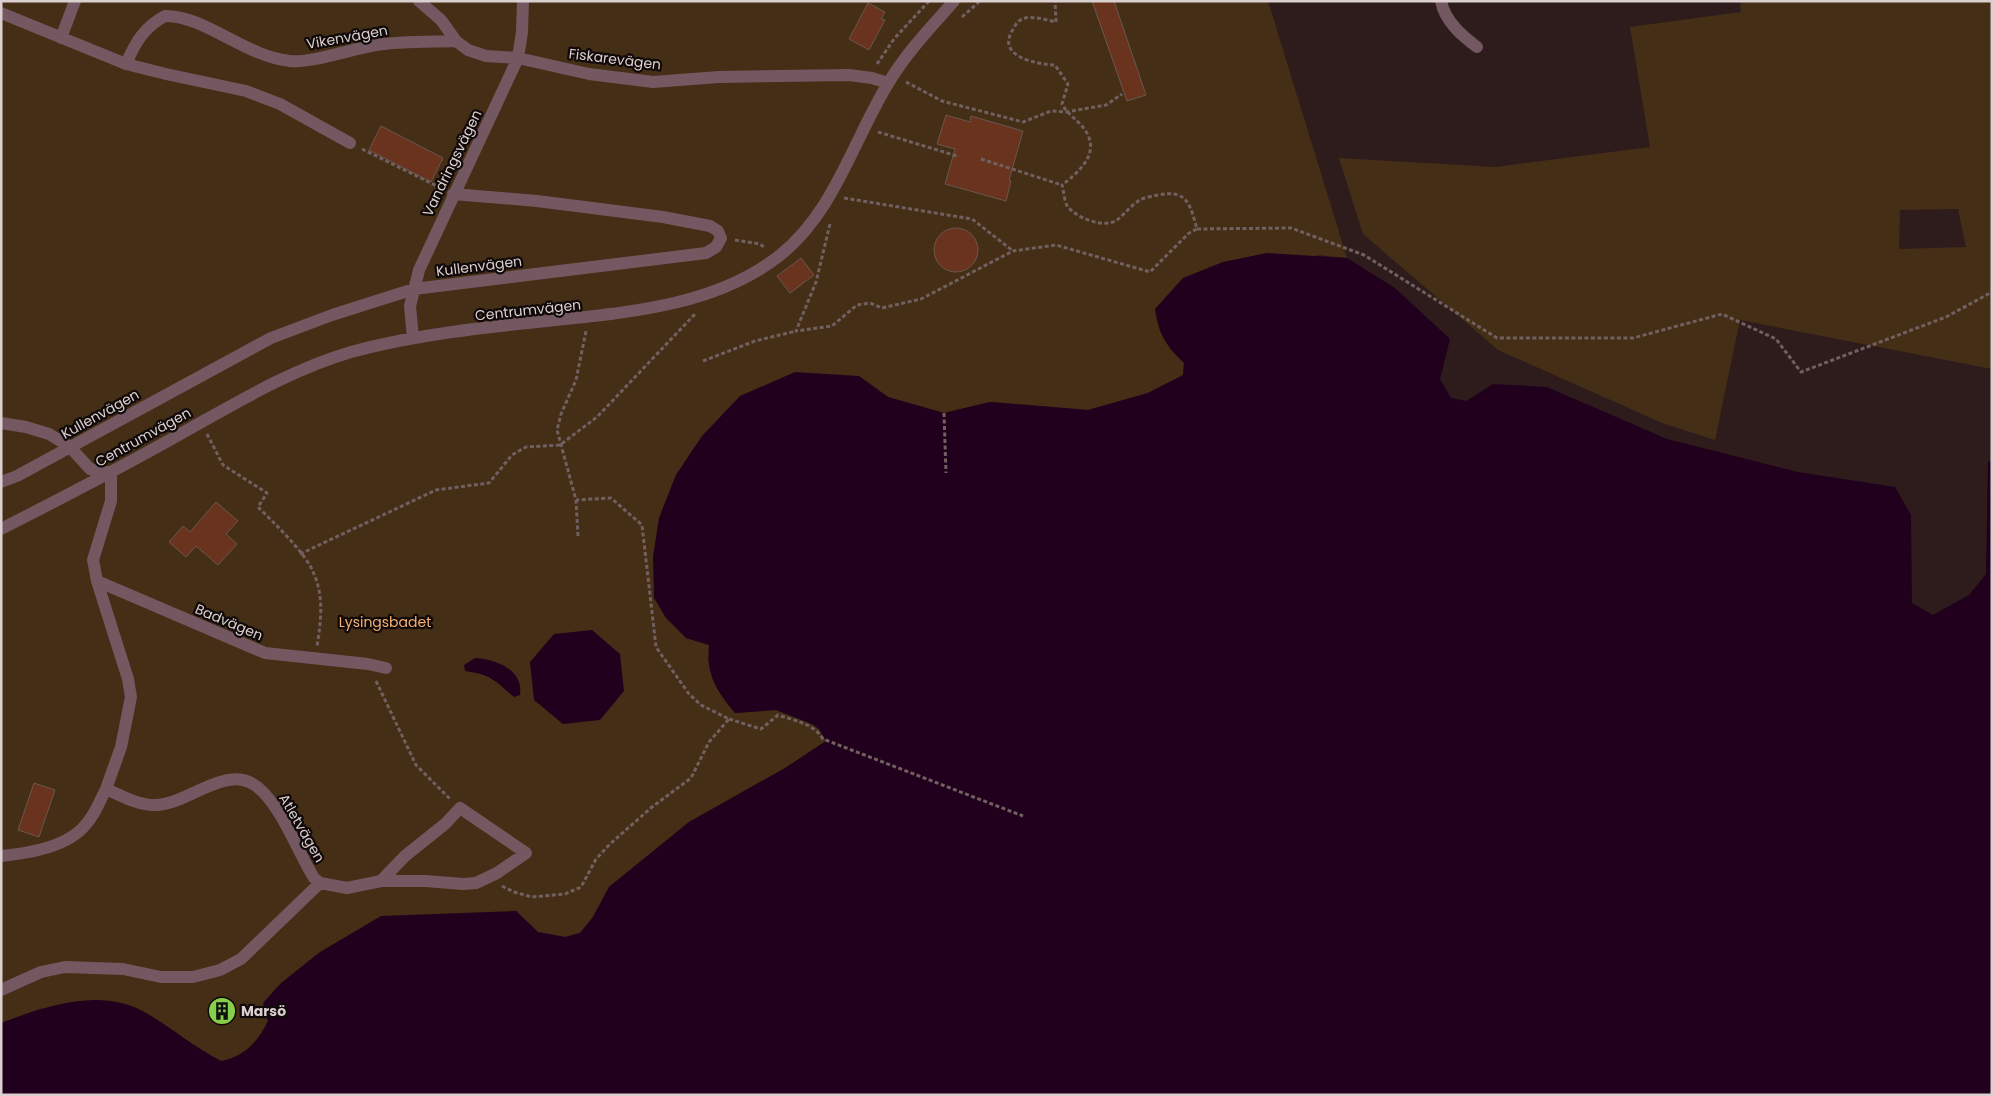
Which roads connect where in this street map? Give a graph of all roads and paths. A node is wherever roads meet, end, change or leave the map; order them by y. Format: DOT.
graph roads {
  1 [pos="4,1"];
  2 [pos="75,1"];
  3 [pos="419,1"];
  4 [pos="523,1"];
  5 [pos="929,1"];
  6 [pos="954,1"];
  7 [pos="1055,1"];
  8 [pos="1441,1"];
  9 [pos="1,12"];
  10 [pos="62,38"];
  11 [pos="456,41"];
  12 [pos="1477,47"];
  13 [pos="518,58"];
  14 [pos="126,64"];
  15 [pos="872,78"];
  16 [pos="891,78"];
  17 [pos="1122,94"];
  18 [pos="1066,112"];
  19 [pos="876,132"];
  20 [pos="350,143"];
  21 [pos="957,156"];
  22 [pos="980,159"];
  23 [pos="1062,185"];
  24 [pos="453,194"];
  25 [pos="830,196"];
  26 [pos="832,217"];
  27 [pos="1197,229"];
  28 [pos="721,238"];
  29 [pos="1013,251"];
  30 [pos="777,258"];
  31 [pos="414,289"];
  32 [pos="1992,292"];
  33 [pos="698,312"];
  34 [pos="588,318"];
  35 [pos="796,331"];
  36 [pos="413,338"];
  37 [pos="703,361"];
  38 [pos="944,413"];
  39 [pos="1,423"];
  40 [pos="201,423"];
  41 [pos="560,445"];
  42 [pos="70,447"];
  43 [pos="111,473"];
  44 [pos="946,473"];
  45 [pos="1,482"];
  46 [pos="576,500"];
  47 [pos="1,529"];
  48 [pos="578,536"];
  49 [pos="300,554"];
  50 [pos="97,581"];
  51 [pos="316,659"];
  52 [pos="368,664"];
  53 [pos="386,668"];
  54 [pos="729,718"];
  55 [pos="106,789"];
  56 [pos="460,808"];
  57 [pos="1023,816"];
  58 [pos="1,856"];
  59 [pos="487,878"];
  60 [pos="381,881"];
  61 [pos="320,883"];
  62 [pos="1,990"];
  1 -- 9 [label="lane"];
  2 -- 10 [label="lane"];
  3 -- 11 [label="lane, Fiskarevägen"];
  4 -- 13 [label="lane, Vandringsvägen"];
  5 -- 15 [label="path"];
  6 -- 16 [label="lane, Centrumvägen"];
  7 -- 18 [label="path"];
  8 -- 12 [label="lane"];
  9 -- 10 [label="lane"];
  10 -- 14 [label="lane"];
  11 -- 13 [label="lane, Fiskarevägen"];
  11 -- 14 [label="lane, Vikenvägen"];
  13 -- 15 [label="lane, Fiskarevägen"];
  13 -- 24 [label="lane, Vandringsvägen"];
  14 -- 20 [label="lane"];
  15 -- 16 [label="lane, Fiskarevägen"];
  16 -- 18 [label="path"];
  16 -- 25 [label="lane, Centrumvägen"];
  17 -- 18 [label="path"];
  18 -- 23 [label="path"];
  19 -- 21 [label="path"];
  20 -- 24 [label="path"];
  22 -- 23 [label="path"];
  23 -- 27 [label="path"];
  24 -- 28 [label="lane"];
  24 -- 31 [label="lane, Vandringsvägen"];
  25 -- 29 [label="path"];
  25 -- 30 [label="lane, Centrumvägen"];
  26 -- 35 [label="path"];
  27 -- 29 [label="path"];
  27 -- 32 [label="path"];
  28 -- 30 [label="path"];
  28 -- 31 [label="lane, Kullenvägen"];
  29 -- 35 [label="path"];
  30 -- 34 [label="lane, Centrumvägen"];
  31 -- 36 [label="lane, Vandringsvägen"];
  31 -- 42 [label="lane, Kullenvägen"];
  33 -- 41 [label="path"];
  34 -- 36 [label="lane, Centrumvägen"];
  34 -- 41 [label="path"];
  35 -- 37 [label="path"];
  36 -- 40 [label="lane, Centrumvägen"];
  38 -- 44 [label="path"];
  39 -- 42 [label="lane"];
  40 -- 43 [label="lane, Centrumvägen"];
  40 -- 49 [label="path"];
  41 -- 46 [label="path"];
  41 -- 49 [label="path"];
  42 -- 43 [label="lane"];
  42 -- 45 [label="lane, Kullenvägen"];
  43 -- 47 [label="lane, Centrumvägen"];
  43 -- 50 [label="lane"];
  46 -- 48 [label="path"];
  46 -- 54 [label="path"];
  49 -- 51 [label="path"];
  50 -- 51 [label="lane, Badvägen"];
  50 -- 55 [label="lane"];
  51 -- 52 [label="lane, Badvägen"];
  52 -- 53 [label="lane, Badvägen"];
  52 -- 56 [label="path"];
  54 -- 57 [label="path"];
  54 -- 59 [label="path"];
  55 -- 58 [label="lane"];
  55 -- 61 [label="lane, Atletvägen"];
  56 -- 59 [label="lane"];
  56 -- 60 [label="lane"];
  59 -- 60 [label="lane"];
  60 -- 61 [label="lane"];
  61 -- 62 [label="lane, Atletvägen"];
}
